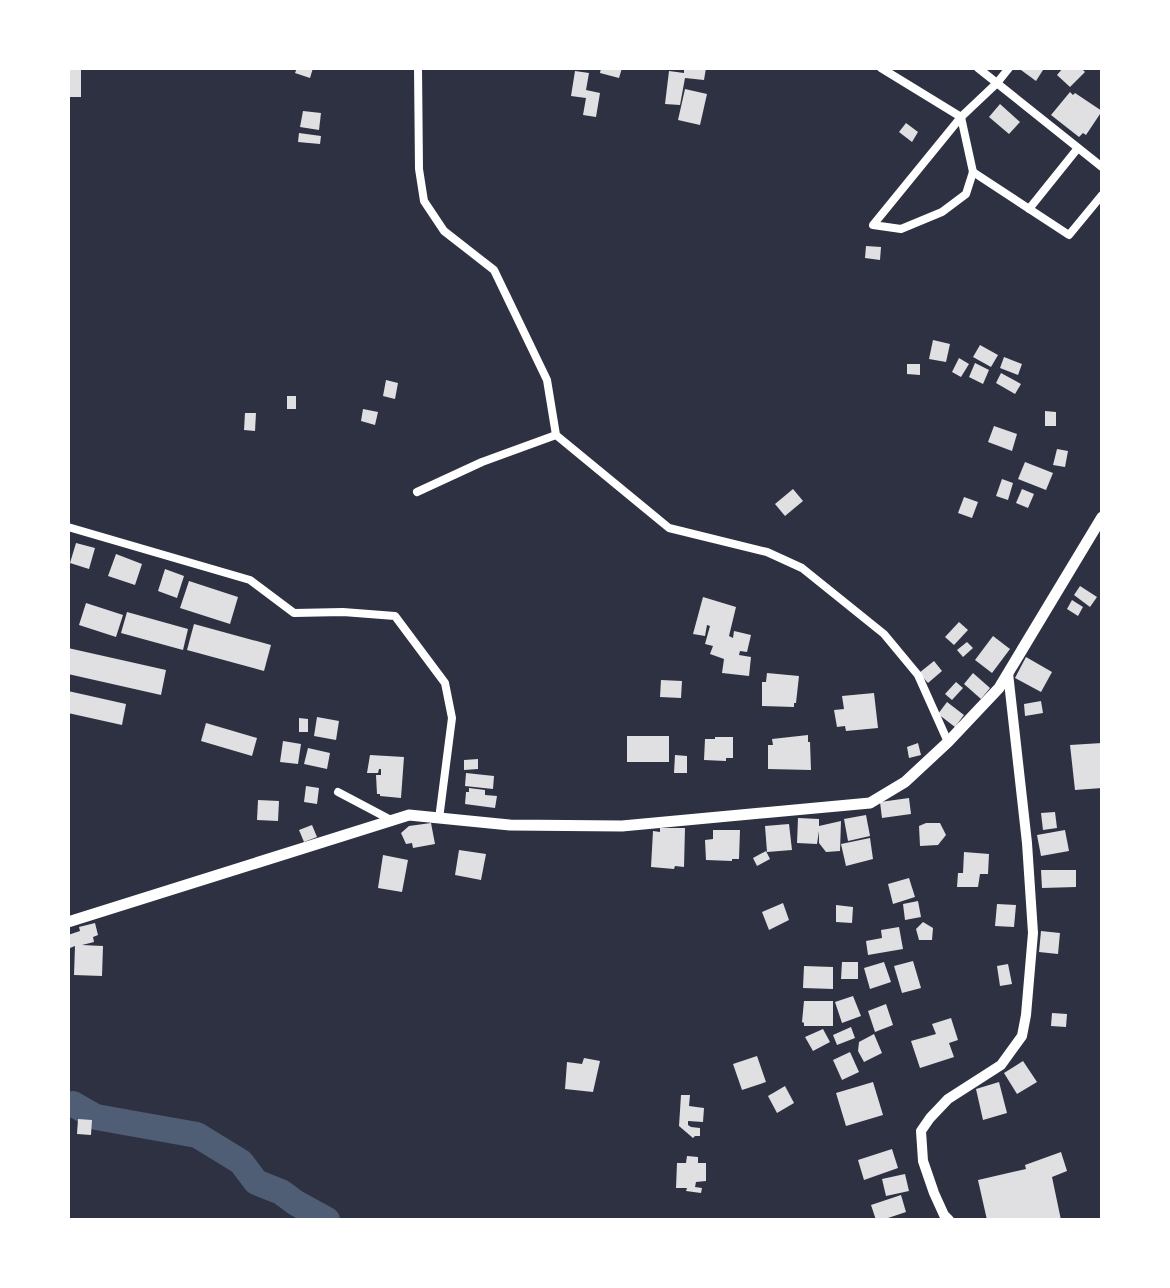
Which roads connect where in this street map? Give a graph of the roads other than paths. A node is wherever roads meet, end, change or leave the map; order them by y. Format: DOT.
graph roads {
  1 [pos="418,68"];
  2 [pos="881,68"];
  3 [pos="978,68"];
  4 [pos="1009,68"];
  5 [pos="997,83"];
  6 [pos="961,117"];
  7 [pos="1078,148"];
  8 [pos="1102,167"];
  9 [pos="973,172"];
  10 [pos="1102,195"];
  11 [pos="1029,209"];
  12 [pos="556,435"];
  13 [pos="417,492"];
  14 [pos="1102,517"];
  15 [pos="68,527"];
  16 [pos="1008,673"];
  17 [pos="948,742"];
  18 [pos="338,792"];
  19 [pos="439,819"];
  20 [pos="392,821"];
  21 [pos="68,922"];
  22 [pos="949,1220"];
  1 -- 12 [label="street"];
  2 -- 6 [label="street"];
  3 -- 5 [label="street"];
  4 -- 5 [label="street"];
  5 -- 6 [label="street"];
  5 -- 7 [label="street"];
  6 -- 9 [label="street"];
  6 -- 9 [label="street"];
  7 -- 8 [label="street"];
  7 -- 11 [label="street"];
  9 -- 11 [label="street"];
  10 -- 11 [label="street"];
  12 -- 13 [label="street"];
  12 -- 17 [label="street"];
  14 -- 16 [label="main road"];
  15 -- 19 [label="street"];
  16 -- 17 [label="main road"];
  16 -- 22 [label="street"];
  17 -- 19 [label="main road"];
  18 -- 20 [label="street"];
  19 -- 20 [label="main road"];
  20 -- 21 [label="main road"];
}
